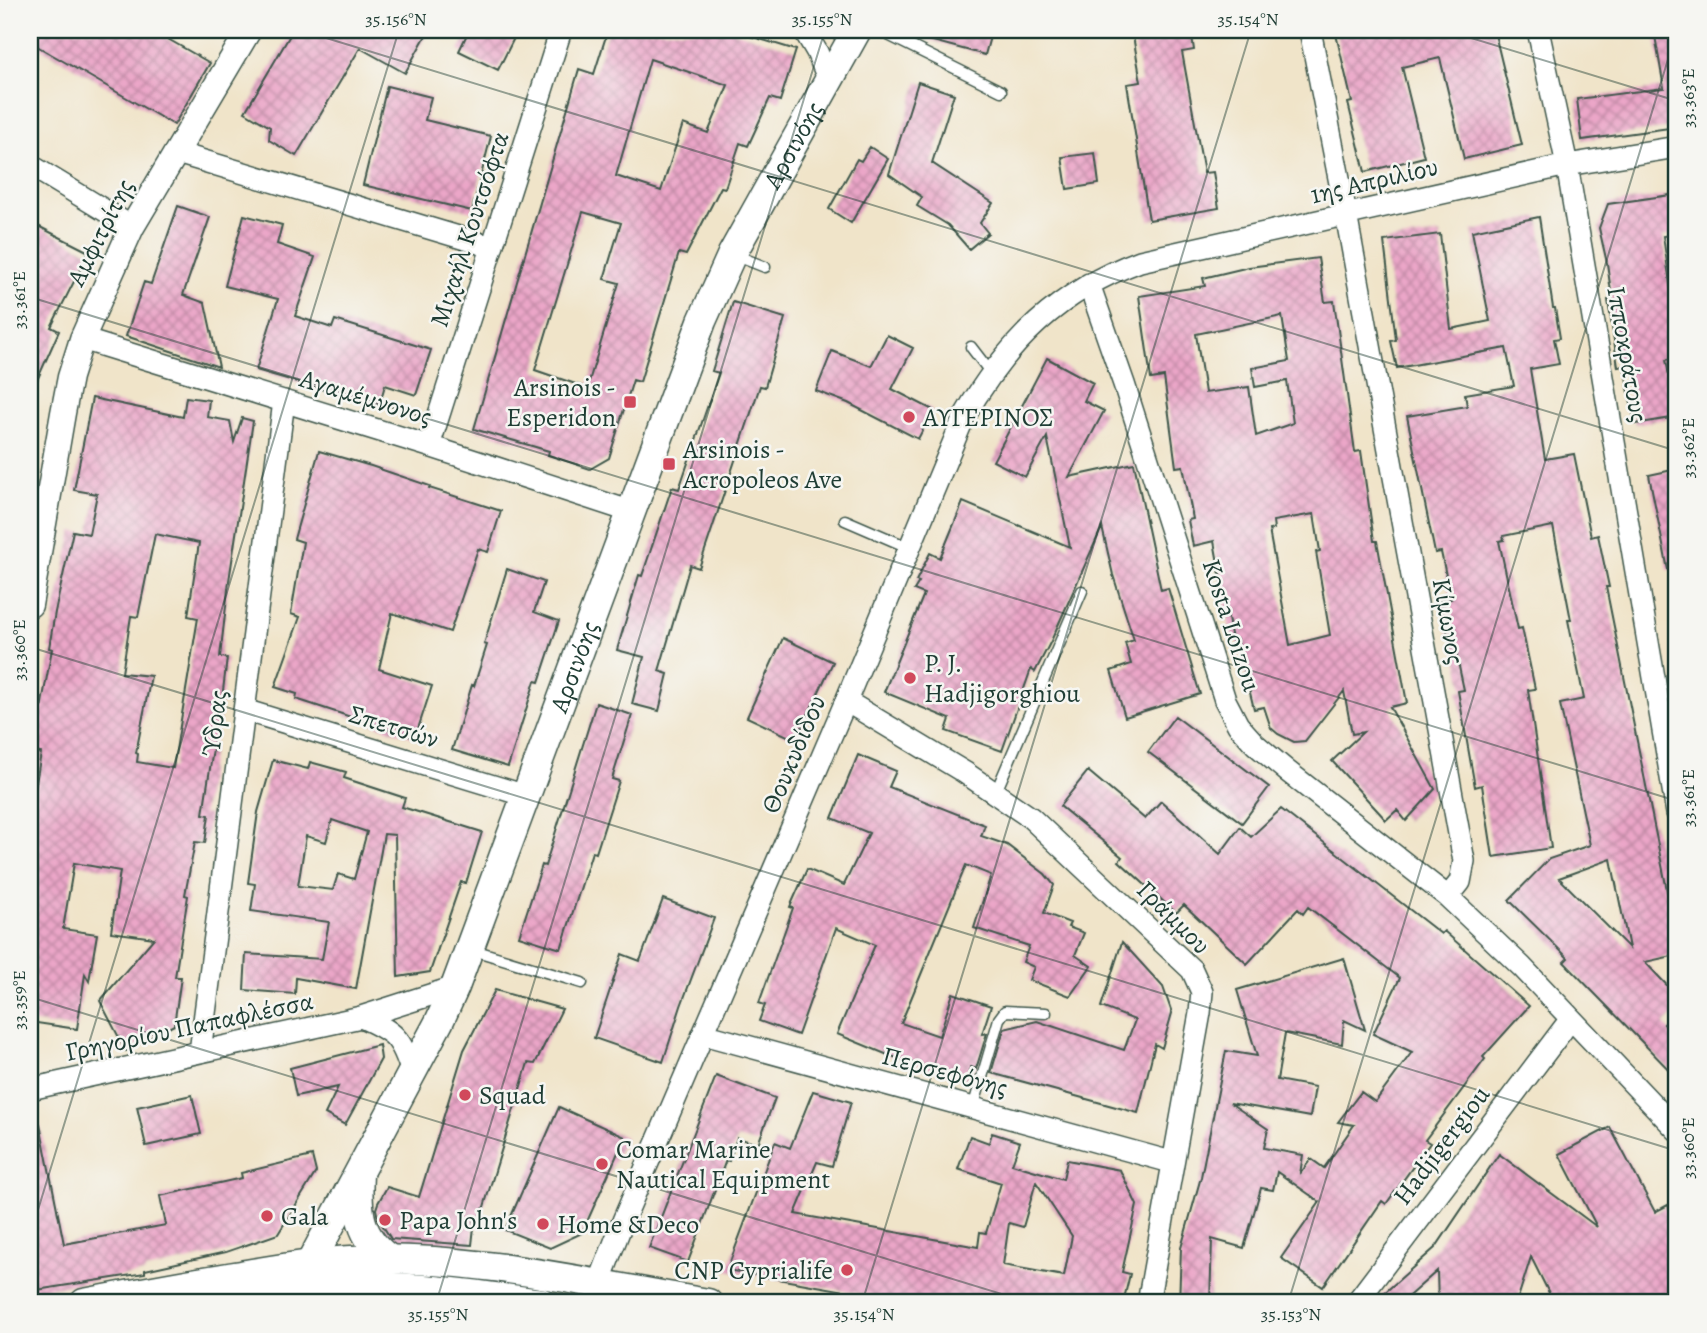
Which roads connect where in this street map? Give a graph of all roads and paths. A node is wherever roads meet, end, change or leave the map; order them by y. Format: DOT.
graph roads {
  1 [pos="249,30"];
  2 [pos="561,30"];
  3 [pos="804,30"];
  4 [pos="857,30"];
  5 [pos="878,30"];
  6 [pos="1310,30"];
  7 [pos="1538,30"];
  8 [pos="829,80"];
  9 [pos="1001,91"];
  10 [pos="1677,147"];
  11 [pos="177,153"];
  12 [pos="1567,165"];
  13 [pos="32,172"];
  14 [pos="1346,214"];
  15 [pos="132,227"];
  16 [pos="492,247"];
  17 [pos="732,254"];
  18 [pos="765,267"];
  19 [pos="1089,284"];
  20 [pos="82,339"];
  21 [pos="971,347"];
  22 [pos="991,373"];
  23 [pos="284,401"];
  24 [pos="429,446"];
  25 [pos="632,512"];
  26 [pos="845,520"];
  27 [pos="910,548"];
  28 [pos="1082,591"];
  29 [pos="30,605"];
  30 [pos="846,701"];
  31 [pos="244,710"];
  32 [pos="995,794"];
  33 [pos="526,796"];
  34 [pos="1677,813"];
  35 [pos="1448,897"];
  36 [pos="470,949"];
  37 [pos="582,983"];
  38 [pos="455,987"];
  39 [pos="1046,1013"];
  40 [pos="360,1017"];
  41 [pos="1570,1020"];
  42 [pos="703,1034"];
  43 [pos="200,1052"];
  44 [pos="412,1073"];
  45 [pos="30,1089"];
  46 [pos="973,1108"];
  47 [pos="1677,1130"];
  48 [pos="1171,1162"];
  49 [pos="359,1170"];
  50 [pos="391,1260"];
  51 [pos="311,1263"];
  52 [pos="598,1283"];
  53 [pos="292,1297"];
  54 [pos="84,1303"];
  55 [pos="226,1303"];
  56 [pos="542,1303"];
  57 [pos="708,1303"];
  58 [pos="1148,1303"];
  59 [pos="1356,1303"];
  1 -- 11 [label="street, Αμφιτρίτης"];
  2 -- 16 [label="street, Μιχαήλ Κουτσόφτα"];
  3 -- 8 [label="street"];
  4 -- 8 [label="main road, Αρσινόης"];
  5 -- 9 [label="lane"];
  6 -- 14 [label="street, Κίμωνος"];
  7 -- 12 [label="street, Ιπποκράτους"];
  8 -- 17 [label="main road, Αρσινόης"];
  10 -- 12 [label="street, 1ης Απριλίου"];
  11 -- 15 [label="street, Αμφιτρίτης"];
  11 -- 16 [label="street"];
  12 -- 14 [label="street, 1ης Απριλίου"];
  12 -- 34 [label="street, Ιπποκράτους"];
  13 -- 15 [label="street"];
  14 -- 19 [label="street, 1ης Απριλίου"];
  14 -- 35 [label="street, Κίμωνος"];
  15 -- 20 [label="street, Αμφιτρίτης"];
  16 -- 24 [label="street, Μιχαήλ Κουτσόφτα"];
  17 -- 18 [label="lane"];
  17 -- 25 [label="main road, Αρσινόης"];
  19 -- 22 [label="street, Θουκυδίδου"];
  19 -- 35 [label="street, Kosta Loizou"];
  20 -- 23 [label="street, Αγαμέμνονος"];
  20 -- 29 [label="street, Αμφιτρίτης"];
  21 -- 22 [label="lane"];
  22 -- 27 [label="street, Θουκυδίδου"];
  23 -- 24 [label="street, Αγαμέμνονος"];
  23 -- 31 [label="street, Ύδρας"];
  24 -- 25 [label="street, Αγαμέμνονος"];
  25 -- 33 [label="main road, Αρσινόης"];
  26 -- 27 [label="lane"];
  27 -- 30 [label="street, Θουκυδίδου"];
  28 -- 32 [label="lane"];
  30 -- 32 [label="street, Γράμμου"];
  30 -- 42 [label="street, Θουκυδίδου"];
  31 -- 33 [label="street, Σπετσών"];
  31 -- 43 [label="street, Ύδρας"];
  32 -- 48 [label="street, Γράμμου"];
  33 -- 36 [label="main road, Αρσινόης"];
  35 -- 41 [label="street"];
  36 -- 37 [label="lane"];
  36 -- 38 [label="main road, Αρσινόης"];
  38 -- 40 [label="street, Γρηγορίου Παπαφλέσσα"];
  38 -- 44 [label="main road, Αρσινόης"];
  39 -- 46 [label="lane"];
  40 -- 43 [label="street, Γρηγορίου Παπαφλέσσα"];
  40 -- 44 [label="street"];
  41 -- 47 [label="street"];
  41 -- 59 [label="street, Hadjigergiou"];
  42 -- 46 [label="street, Περσεφόνης"];
  42 -- 52 [label="street, Θουκυδίδου"];
  43 -- 45 [label="street, Γρηγορίου Παπαφλέσσα"];
  44 -- 49 [label="main road, Αρσινόης"];
  46 -- 48 [label="street, Περσεφόνης"];
  48 -- 58 [label="street, Γράμμου"];
  49 -- 50 [label="main road"];
  49 -- 51 [label="main road, Αρσινόης"];
  50 -- 51 [label="main road"];
  50 -- 52 [label="main road"];
  51 -- 53 [label="main road, Αρσινόης"];
  51 -- 54 [label="main road"];
  52 -- 57 [label="main road"];
  53 -- 55 [label="main road"];
  53 -- 56 [label="main road"];
}
